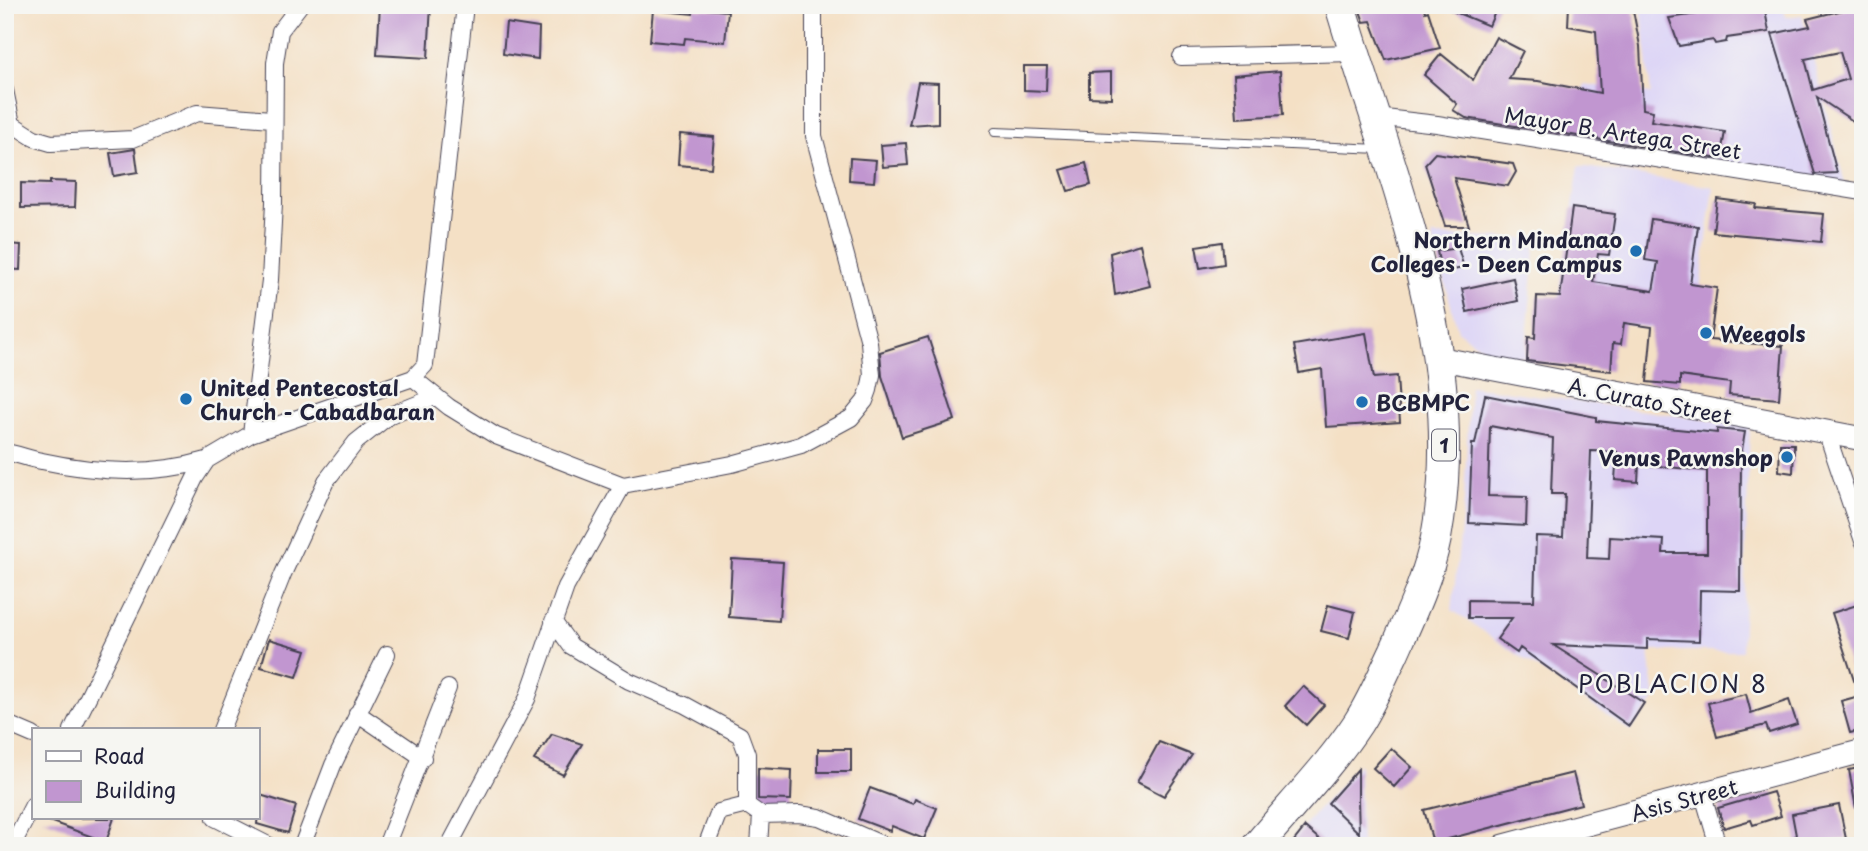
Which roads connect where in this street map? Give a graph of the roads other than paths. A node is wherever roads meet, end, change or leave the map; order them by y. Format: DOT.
graph roads {
  1 [pos="300,5"];
  2 [pos="465,5"];
  3 [pos="814,5"];
  4 [pos="1340,5"];
  5 [pos="1354,53"];
  6 [pos="1181,57"];
  7 [pos="5,90"];
  8 [pos="1376,117"];
  9 [pos="272,119"];
  10 [pos="8,123"];
  11 [pos="995,132"];
  12 [pos="1386,149"];
  13 [pos="1863,192"];
  14 [pos="1437,358"];
  15 [pos="412,378"];
  16 [pos="435,397"];
  17 [pos="251,433"];
  18 [pos="1827,434"];
  19 [pos="1863,439"];
  20 [pos="5,452"];
  21 [pos="207,460"];
  22 [pos="623,485"];
  23 [pos="1863,541"];
  24 [pos="553,621"];
  25 [pos="387,654"];
  26 [pos="448,688"];
  27 [pos="357,713"];
  28 [pos="5,723"];
  29 [pos="73,728"];
  30 [pos="222,728"];
  31 [pos="32,735"];
  32 [pos="1863,751"];
  33 [pos="423,758"];
  34 [pos="1703,795"];
  35 [pos="747,805"];
  36 [pos="32,807"];
  37 [pos="761,815"];
  38 [pos="219,820"];
  39 [pos="12,846"];
  40 [pos="270,846"];
  41 [pos="302,846"];
  42 [pos="386,846"];
  43 [pos="449,846"];
  44 [pos="706,846"];
  45 [pos="759,846"];
  46 [pos="886,846"];
  47 [pos="1257,846"];
  48 [pos="1504,846"];
  49 [pos="1718,846"];
  1 -- 9 [label="street"];
  2 -- 15 [label="street"];
  3 -- 22 [label="street"];
  4 -- 5 [label="highway, 1"];
  5 -- 6 [label="street"];
  5 -- 8 [label="highway, 1"];
  7 -- 10 [label="street"];
  8 -- 12 [label="highway, 1"];
  8 -- 13 [label="street, Mayor B. Artega Street"];
  9 -- 10 [label="street"];
  9 -- 17 [label="street"];
  11 -- 12 [label="lane"];
  12 -- 14 [label="highway, 1"];
  14 -- 18 [label="main road, A. Curato Street"];
  14 -- 47 [label="highway, 1"];
  15 -- 16 [label="street"];
  15 -- 17 [label="street"];
  16 -- 22 [label="street"];
  16 -- 30 [label="street"];
  17 -- 21 [label="street"];
  18 -- 19 [label="main road, A. Curato Street"];
  18 -- 23 [label="street"];
  20 -- 21 [label="street"];
  21 -- 29 [label="street"];
  22 -- 24 [label="street"];
  24 -- 35 [label="street"];
  24 -- 43 [label="street"];
  25 -- 27 [label="street"];
  26 -- 33 [label="street"];
  27 -- 33 [label="street"];
  27 -- 41 [label="street"];
  28 -- 31 [label="street"];
  32 -- 34 [label="main road, Asis Street"];
  33 -- 42 [label="street"];
  34 -- 48 [label="main road, Asis Street"];
  34 -- 49 [label="street"];
  35 -- 37 [label="street"];
  35 -- 44 [label="street"];
  36 -- 39 [label="street"];
  37 -- 45 [label="street"];
  37 -- 46 [label="street"];
  38 -- 40 [label="street"];
}
